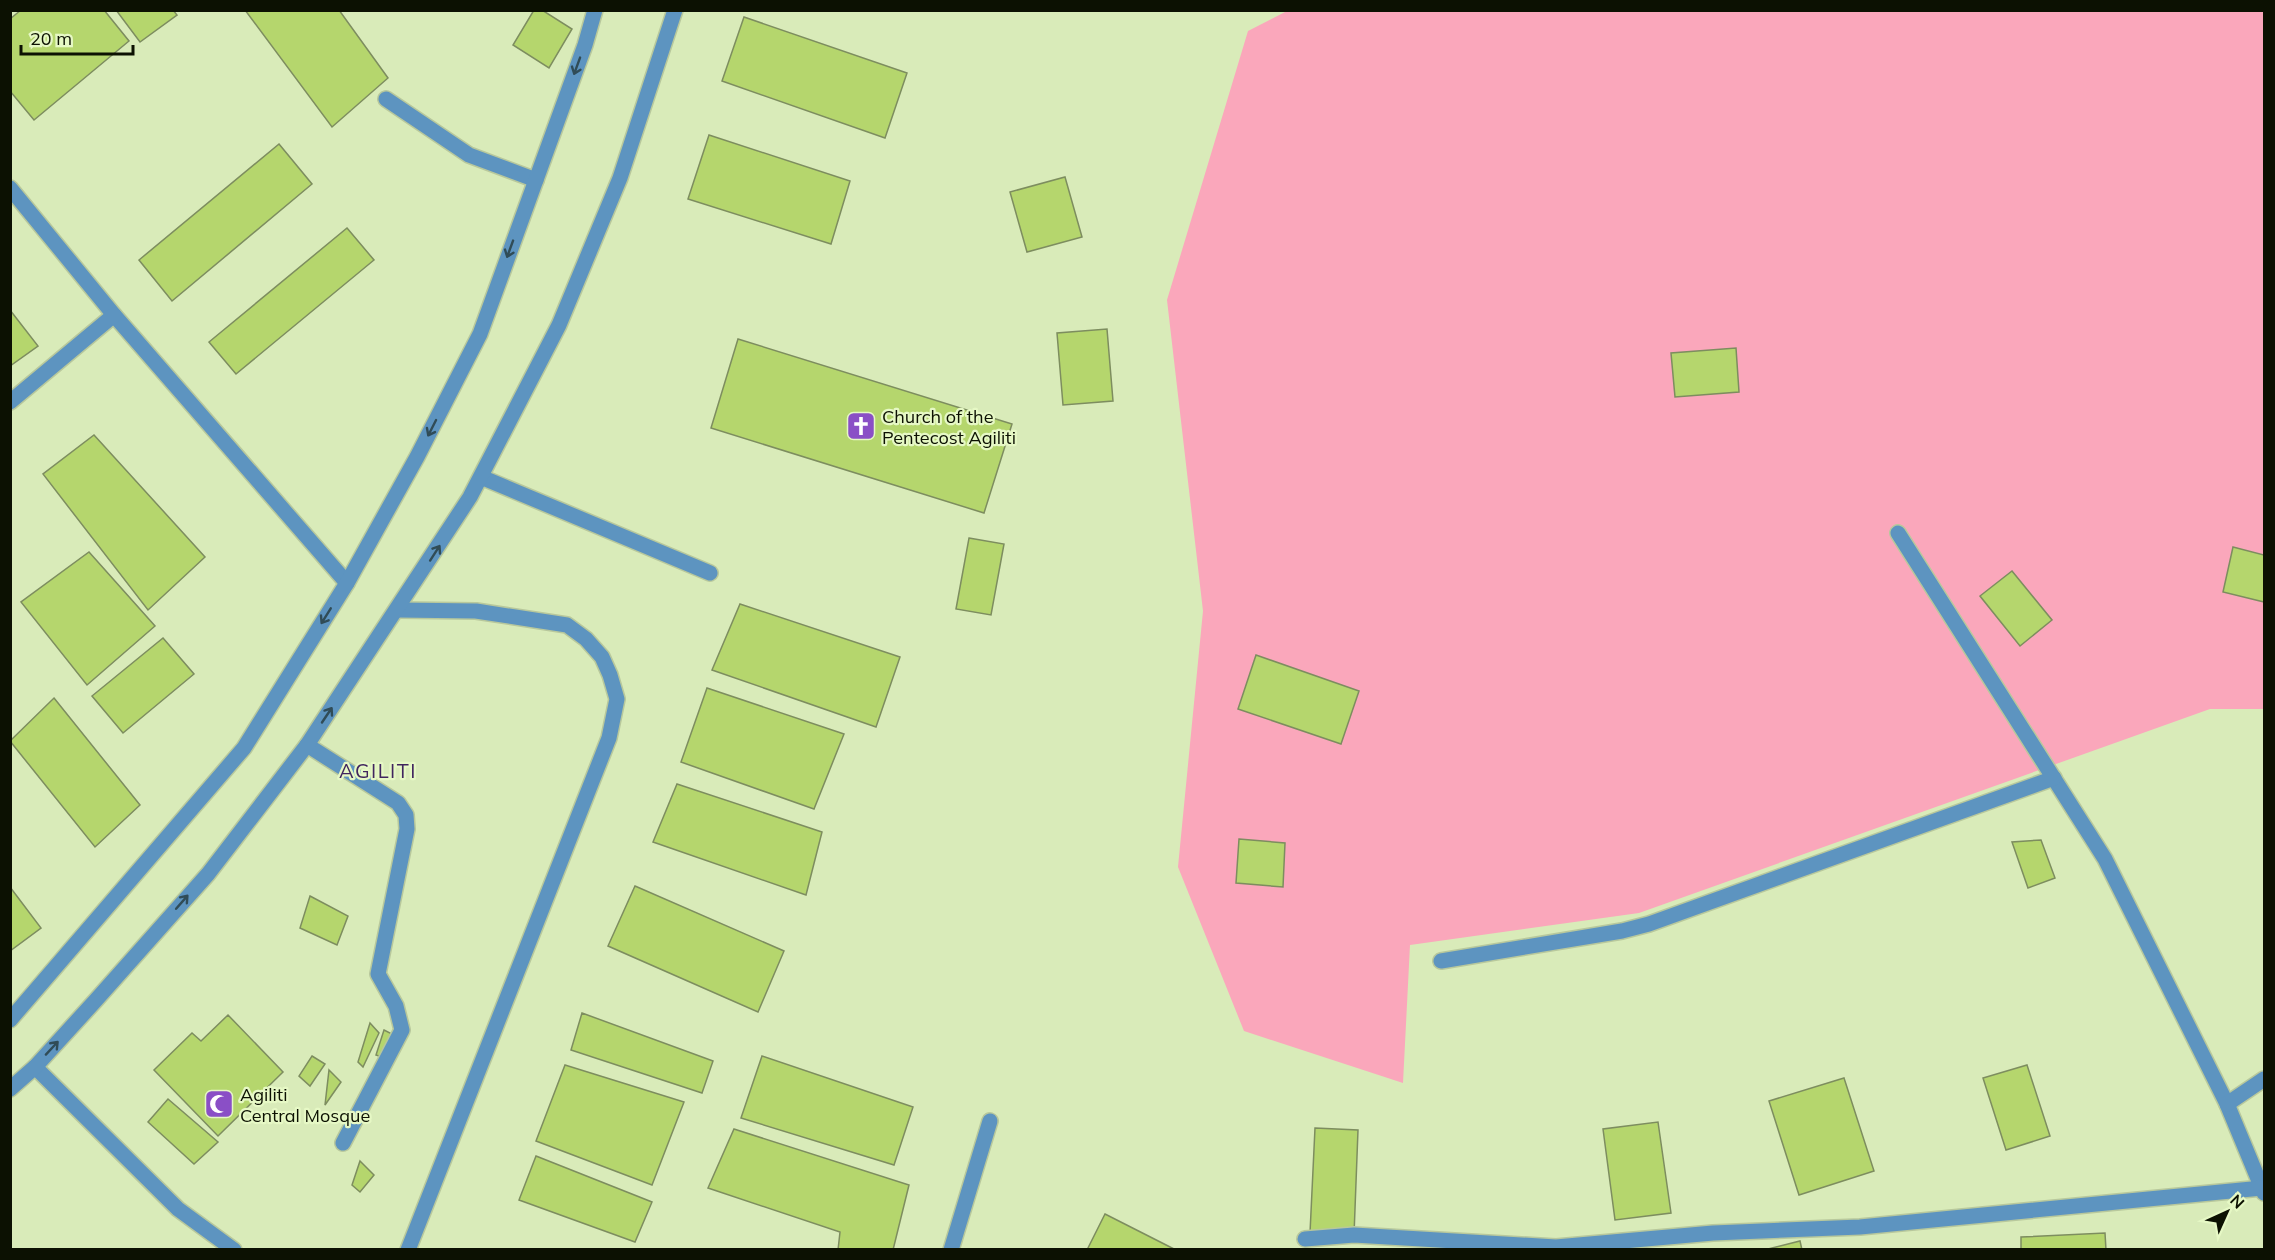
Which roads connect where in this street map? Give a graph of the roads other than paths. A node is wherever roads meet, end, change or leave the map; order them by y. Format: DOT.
graph roads {
  1 [pos="595,10"];
  2 [pos="675,10"];
  3 [pos="386,99"];
  4 [pos="536,180"];
  5 [pos="10,188"];
  6 [pos="114,315"];
  7 [pos="10,402"];
  8 [pos="481,477"];
  9 [pos="1898,533"];
  10 [pos="710,573"];
  11 [pos="347,583"];
  12 [pos="398,610"];
  13 [pos="308,745"];
  14 [pos="2054,778"];
  15 [pos="1441,961"];
  16 [pos="10,1020"];
  17 [pos="35,1067"];
  18 [pos="2265,1079"];
  19 [pos="10,1089"];
  20 [pos="2227,1104"];
  21 [pos="990,1121"];
  22 [pos="343,1143"];
  23 [pos="2263,1190"];
  24 [pos="1305,1239"];
  25 [pos="234,1250"];
  26 [pos="408,1250"];
  27 [pos="951,1250"];
  1 -- 4 [label="street, one-way"];
  2 -- 8 [label="street"];
  3 -- 4 [label="street"];
  4 -- 11 [label="street, one-way"];
  5 -- 6 [label="street"];
  6 -- 7 [label="street"];
  6 -- 11 [label="street"];
  8 -- 10 [label="street"];
  12 -- 8 [label="street, one-way"];
  9 -- 14 [label="street"];
  11 -- 16 [label="street, one-way"];
  13 -- 12 [label="street, one-way"];
  12 -- 26 [label="street"];
  17 -- 13 [label="street, one-way"];
  13 -- 22 [label="street"];
  14 -- 15 [label="street"];
  14 -- 20 [label="street"];
  17 -- 19 [label="street"];
  17 -- 25 [label="street"];
  18 -- 20 [label="street"];
  20 -- 23 [label="street"];
  21 -- 27 [label="street"];
  23 -- 24 [label="street"];
}
